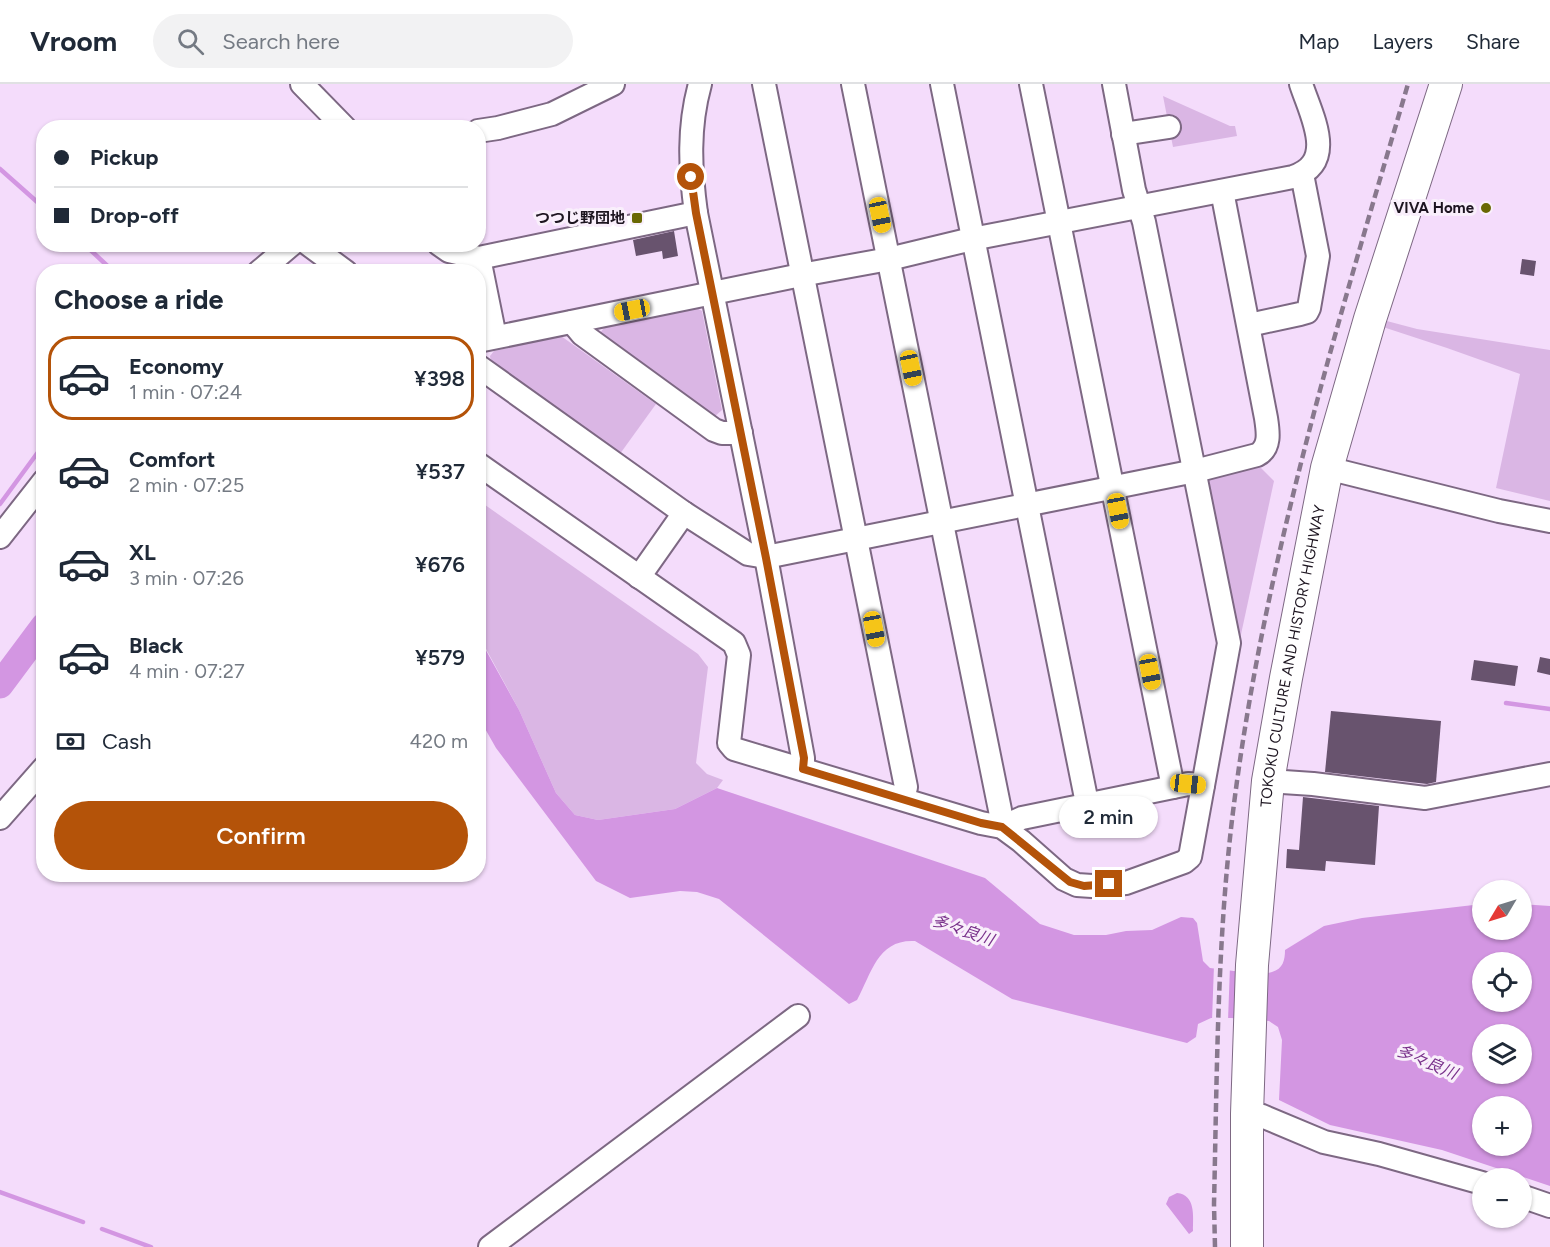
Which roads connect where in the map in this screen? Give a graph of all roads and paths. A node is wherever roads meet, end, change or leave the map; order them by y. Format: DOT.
graph roads {
  1 [pos="613,84"];
  2 [pos="700,84"];
  3 [pos="764,84"];
  4 [pos="853,84"];
  5 [pos="942,84"];
  6 [pos="1031,84"];
  7 [pos="1114,84"];
  8 [pos="1301,84"];
  9 [pos="1446,84"];
  10 [pos="312,87"];
  11 [pos="339,120"];
  12 [pos="1169,128"];
  13 [pos="486,130"];
  14 [pos="1123,134"];
  15 [pos="1302,174"];
  16 [pos="1222,191"];
  17 [pos="1138,207"];
  18 [pos="696,213"];
  19 [pos="1058,222"];
  20 [pos="972,238"];
  21 [pos="284,252"];
  22 [pos="319,252"];
  23 [pos="452,252"];
  24 [pos="479,258"];
  25 [pos="889,258"];
  26 [pos="273,264"];
  27 [pos="335,264"];
  28 [pos="480,264"];
  29 [pos="801,274"];
  30 [pos="713,293"];
  31 [pos="572,322"];
  32 [pos="1249,325"];
  33 [pos="487,339"];
  34 [pos="486,372"];
  35 [pos="741,433"];
  36 [pos="1327,468"];
  37 [pos="486,470"];
  38 [pos="1195,471"];
  39 [pos="1113,488"];
  40 [pos="36,491"];
  41 [pos="1028,506"];
  42 [pos="684,513"];
  43 [pos="1550,521"];
  44 [pos="942,522"];
  45 [pos="0,537"];
  46 [pos="856,539"];
  47 [pos="766,558"];
  48 [pos="639,577"];
  49 [pos="803,769"];
  50 [pos="1550,774"];
  51 [pos="36,777"];
  52 [pos="1268,781"];
  53 [pos="1203,785"];
  54 [pos="1173,787"];
  55 [pos="903,799"];
  56 [pos="1087,803"];
  57 [pos="0,818"];
  58 [pos="1002,827"];
  59 [pos="798,1016"];
  60 [pos="1247,1114"];
  61 [pos="1472,1180"];
  62 [pos="1532,1200"];
  63 [pos="1550,1206"];
  64 [pos="490,1247"];
  65 [pos="1247,1247"];
  1 -- 13 [label="street"];
  2 -- 18 [label="street"];
  3 -- 29 [label="street"];
  4 -- 25 [label="street"];
  5 -- 20 [label="street"];
  6 -- 19 [label="street"];
  7 -- 14 [label="street"];
  8 -- 15 [label="street"];
  9 -- 36 [label="highway, TOKOKU CULTURE AND HISTORY HIGHWAY"];
  10 -- 11 [label="street"];
  12 -- 14 [label="street"];
  14 -- 17 [label="street"];
  15 -- 16 [label="street"];
  15 -- 32 [label="street"];
  16 -- 17 [label="street"];
  16 -- 32 [label="street"];
  17 -- 19 [label="street"];
  17 -- 38 [label="street"];
  18 -- 24 [label="street"];
  18 -- 30 [label="street"];
  19 -- 20 [label="street"];
  19 -- 39 [label="street"];
  20 -- 25 [label="street"];
  20 -- 41 [label="street"];
  21 -- 26 [label="street"];
  22 -- 27 [label="street"];
  23 -- 24 [label="street"];
  24 -- 28 [label="street"];
  25 -- 29 [label="street"];
  25 -- 44 [label="street"];
  29 -- 30 [label="street"];
  29 -- 46 [label="street"];
  30 -- 31 [label="street"];
  30 -- 35 [label="street"];
  31 -- 33 [label="street"];
  31 -- 35 [label="street"];
  32 -- 38 [label="street"];
  34 -- 42 [label="street"];
  35 -- 47 [label="street"];
  36 -- 43 [label="street"];
  36 -- 52 [label="highway, TOKOKU CULTURE AND HISTORY HIGHWAY"];
  37 -- 48 [label="street"];
  38 -- 39 [label="street"];
  38 -- 53 [label="street"];
  39 -- 41 [label="street"];
  39 -- 54 [label="street"];
  40 -- 45 [label="street"];
  41 -- 44 [label="street"];
  41 -- 56 [label="street"];
  42 -- 47 [label="street"];
  42 -- 48 [label="street"];
  44 -- 46 [label="street"];
  44 -- 58 [label="street"];
  46 -- 47 [label="street"];
  46 -- 55 [label="street"];
  47 -- 49 [label="street"];
  48 -- 49 [label="street"];
  49 -- 55 [label="street"];
  50 -- 52 [label="street"];
  51 -- 57 [label="street"];
  52 -- 60 [label="highway, TOKOKU CULTURE AND HISTORY HIGHWAY"];
  53 -- 54 [label="street"];
  53 -- 58 [label="street"];
  54 -- 56 [label="street"];
  55 -- 58 [label="street"];
  56 -- 58 [label="street"];
  59 -- 64 [label="street"];
  60 -- 61 [label="street"];
  60 -- 65 [label="highway, TOKOKU CULTURE AND HISTORY HIGHWAY"];
  62 -- 63 [label="street"];
}
